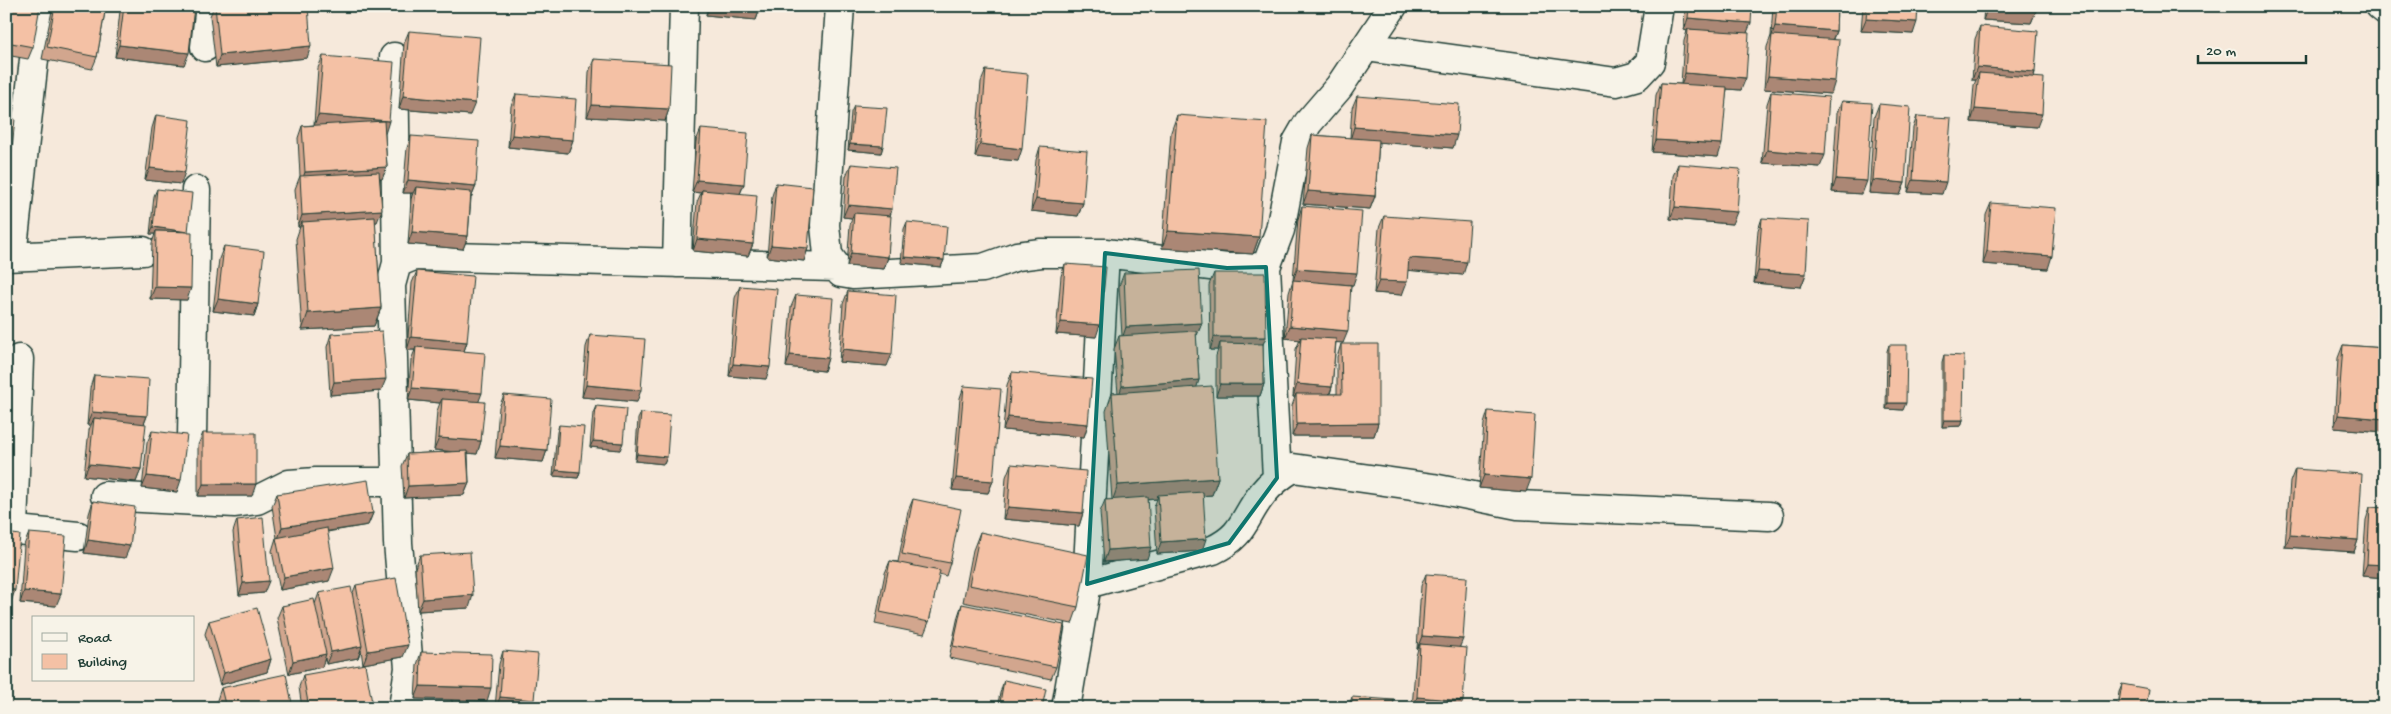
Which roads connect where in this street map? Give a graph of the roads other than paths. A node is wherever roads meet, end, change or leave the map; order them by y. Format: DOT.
graph roads {
  1 [pos="40,6"];
  2 [pos="210,6"];
  3 [pos="684,6"];
  4 [pos="840,6"];
  5 [pos="1393,6"];
  6 [pos="1659,6"];
  7 [pos="2380,6"];
  8 [pos="2385,10"];
  9 [pos="205,47"];
  10 [pos="1366,47"];
  11 [pos="394,57"];
  12 [pos="196,190"];
  13 [pos="143,251"];
  14 [pos="1105,253"];
  15 [pos="9,256"];
  16 [pos="397,263"];
  17 [pos="678,263"];
  18 [pos="835,266"];
  19 [pos="1266,267"];
  20 [pos="19,359"];
  21 [pos="1277,478"];
  22 [pos="396,482"];
  23 [pos="106,496"];
  24 [pos="191,500"];
  25 [pos="1769,516"];
  26 [pos="9,529"];
  27 [pos="78,536"];
  28 [pos="1087,584"];
  29 [pos="439,708"];
  30 [pos="1066,708"];
  1 -- 15 [label="street"];
  2 -- 9 [label="street"];
  3 -- 17 [label="street"];
  4 -- 18 [label="street"];
  5 -- 10 [label="street"];
  6 -- 10 [label="street"];
  7 -- 8 [label="street"];
  10 -- 19 [label="street"];
  11 -- 16 [label="street"];
  12 -- 24 [label="street"];
  13 -- 15 [label="street"];
  14 -- 18 [label="street"];
  14 -- 19 [label="street"];
  14 -- 28 [label="street"];
  16 -- 17 [label="street"];
  16 -- 22 [label="street"];
  17 -- 18 [label="street"];
  19 -- 21 [label="street"];
  20 -- 26 [label="street"];
  21 -- 25 [label="street"];
  21 -- 28 [label="street"];
  22 -- 24 [label="street"];
  22 -- 29 [label="street"];
  23 -- 24 [label="street"];
  26 -- 27 [label="street"];
  28 -- 30 [label="street"];
}
